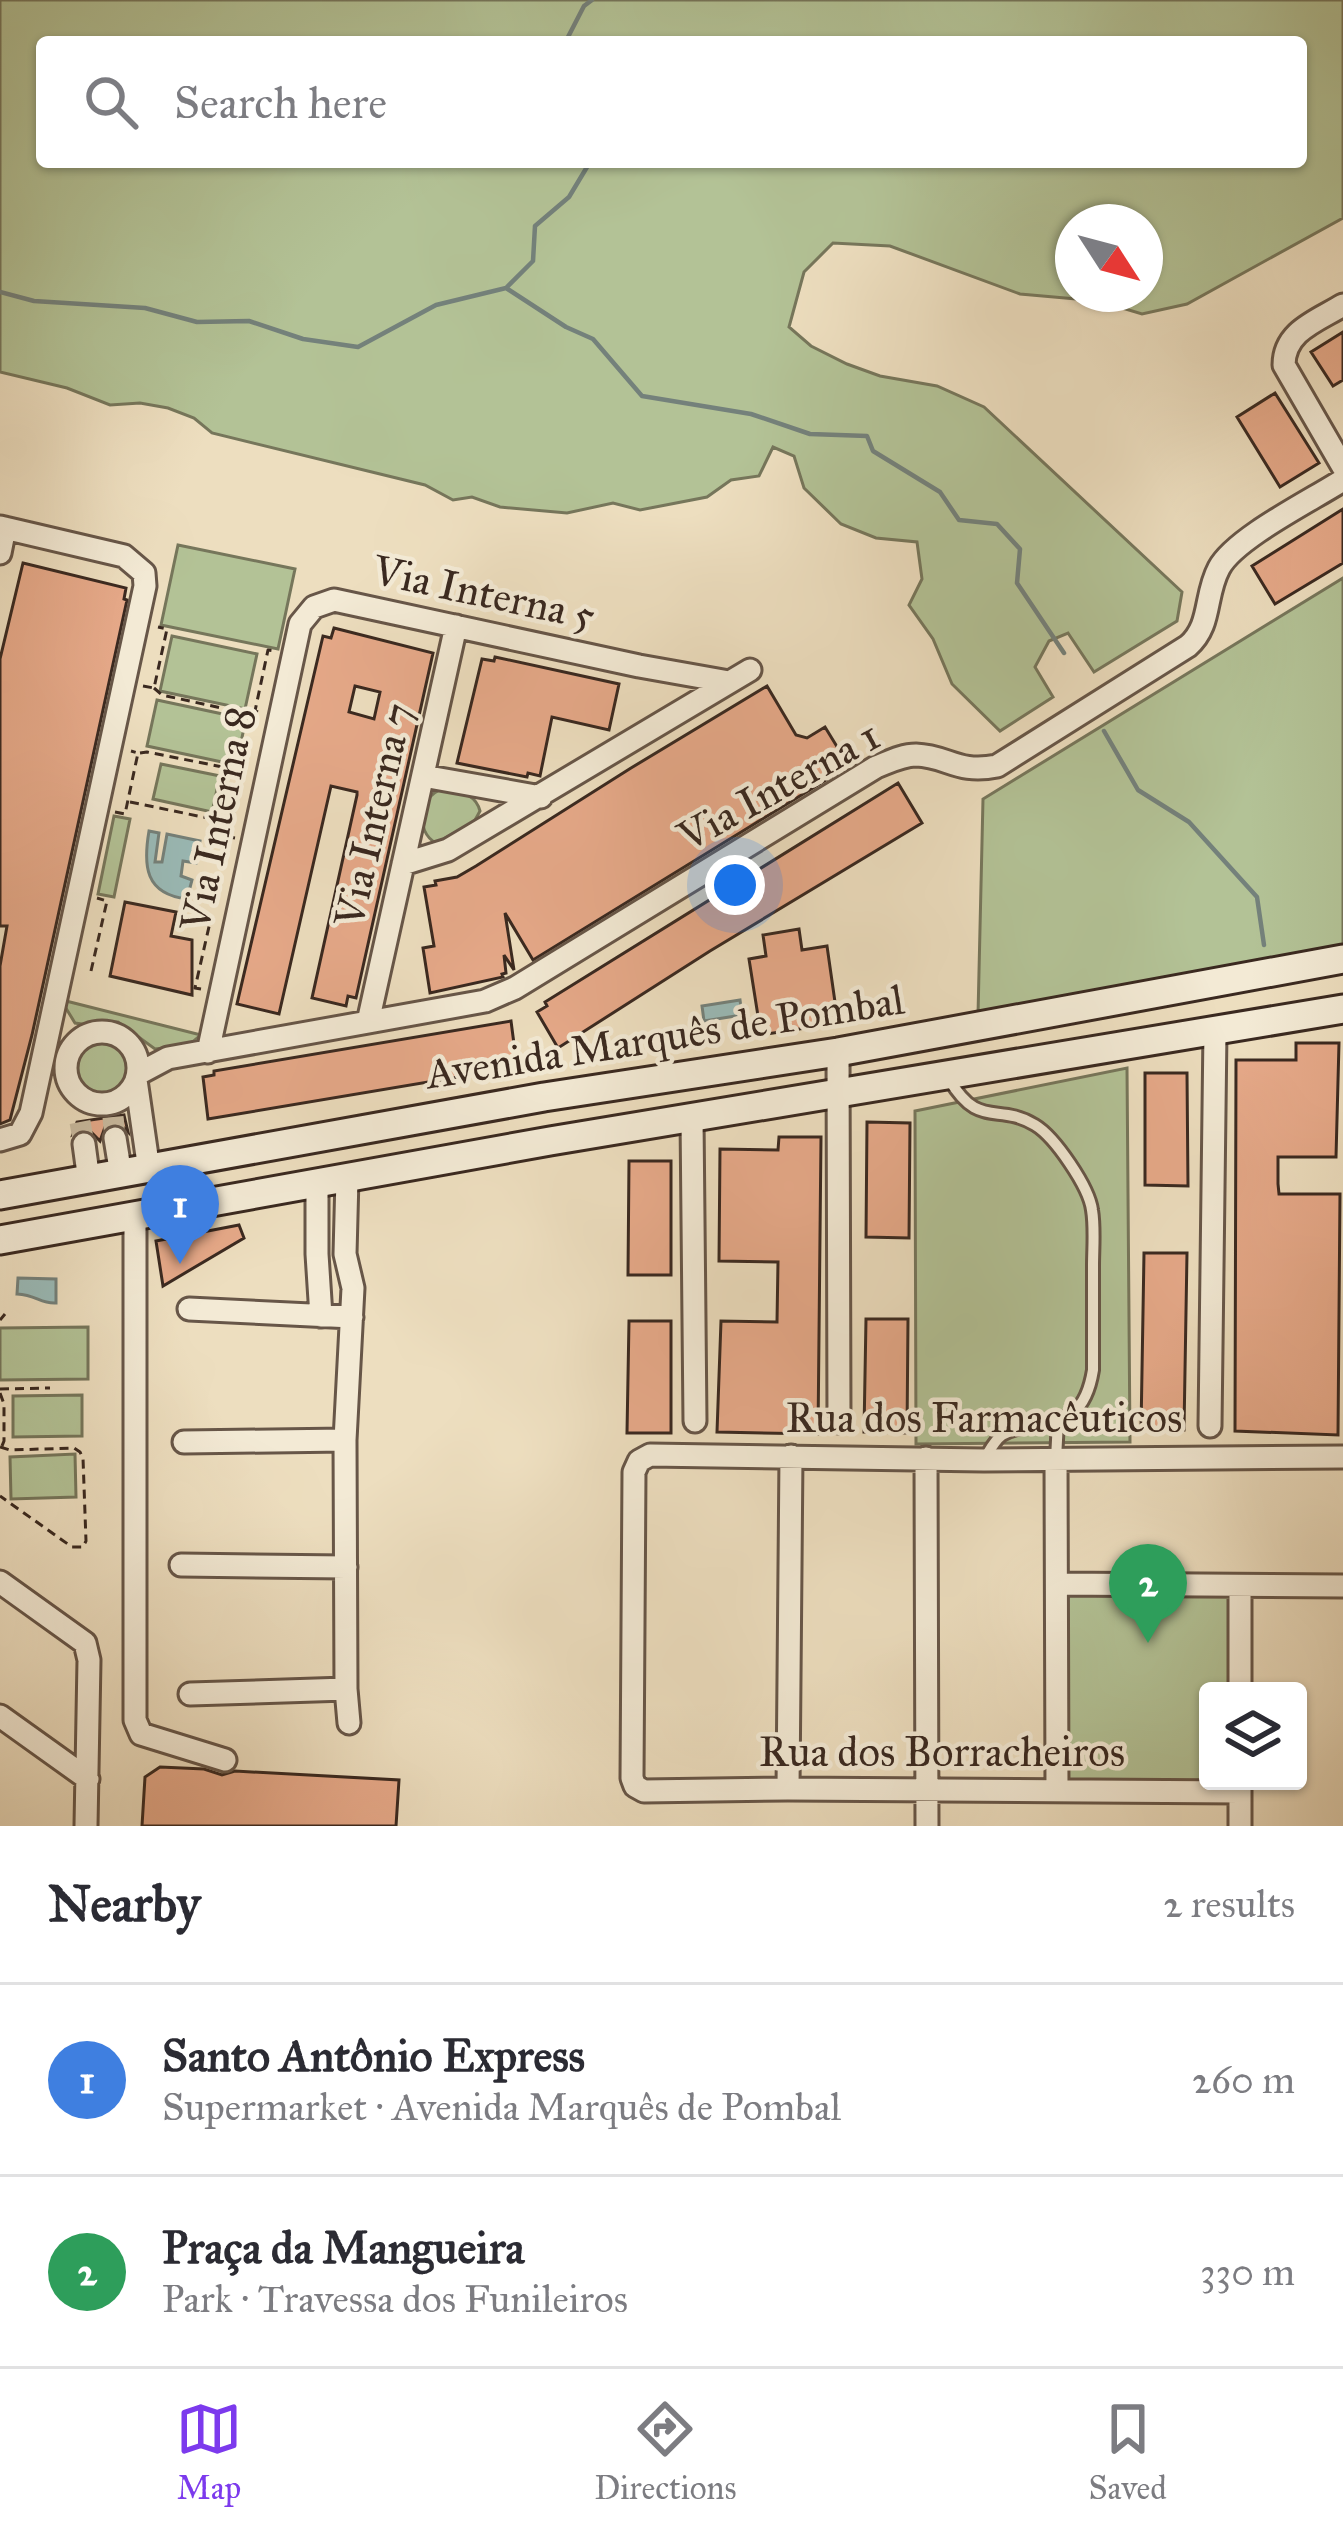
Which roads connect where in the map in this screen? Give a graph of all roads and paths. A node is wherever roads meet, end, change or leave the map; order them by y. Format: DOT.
graph roads {
  1 [pos="1343,305"];
  2 [pos="1343,467"];
  3 [pos="1343,480"];
  4 [pos="3,528"];
  5 [pos="0,553"];
  6 [pos="314,607"];
  7 [pos="154,626"];
  8 [pos="456,626"];
  9 [pos="639,666"];
  10 [pos="140,686"];
  11 [pos="154,688"];
  12 [pos="255,711"];
  13 [pos="678,712"];
  14 [pos="125,750"];
  15 [pos="138,753"];
  16 [pos="241,775"];
  17 [pos="423,776"];
  18 [pos="464,783"];
  19 [pos="541,797"];
  20 [pos="128,802"];
  21 [pos="112,812"];
  22 [pos="232,823"];
  23 [pos="495,823"];
  24 [pos="403,864"];
  25 [pos="94,898"];
  26 [pos="1343,959"];
  27 [pos="91,971"];
  28 [pos="56,999"];
  29 [pos="1343,1009"];
  30 [pos="368,1022"];
  31 [pos="1215,1031"];
  32 [pos="47,1036"];
  33 [pos="82,1038"];
  34 [pos="130,1045"];
  35 [pos="208,1052"];
  36 [pos="838,1052"];
  37 [pos="168,1058"];
  38 [pos="38,1076"];
  39 [pos="947,1076"];
  40 [pos="137,1077"];
  41 [pos="839,1093"];
  42 [pos="544,1097"];
  43 [pos="78,1109"];
  44 [pos="32,1113"];
  45 [pos="692,1118"];
  46 [pos="113,1119"];
  47 [pos="400,1124"];
  48 [pos="10,1137"];
  49 [pos="550,1141"];
  50 [pos="403,1168"];
  51 [pos="135,1173"];
  52 [pos="347,1178"];
  53 [pos="88,1180"];
  54 [pos="317,1184"];
  55 [pos="0,1195"];
  56 [pos="135,1215"];
  57 [pos="0,1240"];
  58 [pos="189,1309"];
  59 [pos="5,1314"];
  60 [pos="321,1316"];
  61 [pos="352,1317"];
  62 [pos="0,1320"];
  63 [pos="50,1388"];
  64 [pos="0,1391"];
  65 [pos="695,1421"];
  66 [pos="1058,1421"];
  67 [pos="839,1422"];
  68 [pos="1210,1426"];
  69 [pos="345,1440"];
  70 [pos="184,1442"];
  71 [pos="1,1447"];
  72 [pos="791,1456"];
  73 [pos="1343,1456"];
  74 [pos="926,1458"];
  75 [pos="1056,1459"];
  76 [pos="984,1460"];
  77 [pos="0,1496"];
  78 [pos="181,1565"];
  79 [pos="346,1567"];
  80 [pos="0,1582"];
  81 [pos="1057,1584"];
  82 [pos="1240,1586"];
  83 [pos="1343,1586"];
  84 [pos="1240,1682"];
  85 [pos="346,1689"];
  86 [pos="190,1694"];
  87 [pos="0,1716"];
  88 [pos="349,1723"];
  89 [pos="225,1760"];
  90 [pos="88,1779"];
  91 [pos="1199,1788"];
  92 [pos="788,1789"];
  93 [pos="928,1790"];
  94 [pos="1240,1790"];
  95 [pos="644,1791"];
  96 [pos="1058,1791"];
  97 [pos="86,1826"];
  98 [pos="927,1826"];
  99 [pos="1240,1826"];
  1 -- 2 [label="street"];
  3 -- 30 [label="street, Via Interna 1"];
  4 -- 5 [label="street"];
  4 -- 28 [label="street"];
  6 -- 8 [label="street, Via Interna 5"];
  6 -- 35 [label="street, Via Interna 8"];
  7 -- 11 [label="path"];
  8 -- 9 [label="street, Via Interna 5"];
  8 -- 17 [label="street, Via Interna 7"];
  9 -- 13 [label="street, Via Interna 5"];
  9 -- 13 [label="street, Via Interna 5"];
  10 -- 11 [label="path"];
  11 -- 12 [label="path"];
  13 -- 19 [label="street"];
  14 -- 15 [label="path"];
  15 -- 16 [label="path"];
  15 -- 20 [label="path"];
  17 -- 18 [label="street"];
  17 -- 24 [label="street, Via Interna 7"];
  18 -- 19 [label="street"];
  18 -- 23 [label="street"];
  19 -- 23 [label="street"];
  20 -- 21 [label="path"];
  20 -- 22 [label="path"];
  23 -- 24 [label="street"];
  24 -- 30 [label="street, Via Interna 7"];
  25 -- 27 [label="path"];
  26 -- 36 [label="main road, Avenida Marquês de Pombal"];
  28 -- 32 [label="street"];
  28 -- 33 [label="street"];
  29 -- 31 [label="main road, Avenida Marquês de Pombal"];
  30 -- 35 [label="street, Via Interna 1"];
  31 -- 39 [label="main road, Avenida Marquês de Pombal"];
  31 -- 68 [label="street"];
  32 -- 33 [label="street"];
  32 -- 38 [label="street"];
  33 -- 34 [label="street"];
  33 -- 43 [label="street"];
  34 -- 37 [label="street"];
  34 -- 40 [label="street"];
  35 -- 37 [label="street, Via Interna 1"];
  36 -- 41 [label="street"];
  36 -- 42 [label="main road, Avenida Marquês de Pombal"];
  37 -- 40 [label="street"];
  38 -- 43 [label="street"];
  38 -- 44 [label="street"];
  39 -- 41 [label="main road, Avenida Marquês de Pombal"];
  39 -- 66 [label="lane"];
  40 -- 46 [label="street"];
  40 -- 51 [label="street"];
  41 -- 45 [label="main road, Avenida Marquês de Pombal"];
  41 -- 67 [label="street"];
  42 -- 47 [label="main road, Avenida Marquês de Pombal"];
  42 -- 49 [label="main road"];
  43 -- 44 [label="street"];
  43 -- 46 [label="street"];
  43 -- 53 [label="street"];
  44 -- 48 [label="street"];
  45 -- 49 [label="main road, Avenida Marquês de Pombal"];
  45 -- 65 [label="street"];
  46 -- 51 [label="street"];
  47 -- 50 [label="main road"];
  47 -- 51 [label="main road, Avenida Marquês de Pombal"];
  49 -- 50 [label="main road, Avenida Marquês de Pombal"];
  50 -- 52 [label="main road, Avenida Marquês de Pombal"];
  51 -- 53 [label="main road, Avenida Marquês de Pombal"];
  52 -- 54 [label="main road, Avenida Marquês de Pombal"];
  52 -- 61 [label="street"];
  53 -- 55 [label="main road, Avenida Marquês de Pombal"];
  54 -- 56 [label="main road, Avenida Marquês de Pombal"];
  54 -- 60 [label="street"];
  56 -- 57 [label="main road, Avenida Marquês de Pombal"];
  56 -- 89 [label="street"];
  58 -- 60 [label="street"];
  59 -- 62 [label="path"];
  60 -- 61 [label="street"];
  61 -- 69 [label="street"];
  63 -- 64 [label="path"];
  64 -- 71 [label="path"];
  66 -- 75 [label="lane"];
  66 -- 76 [label="lane"];
  69 -- 70 [label="street"];
  69 -- 79 [label="street"];
  71 -- 77 [label="path"];
  72 -- 74 [label="street, Rua dos Farmacêuticos"];
  72 -- 92 [label="street"];
  72 -- 95 [label="street, Rua dos Farmacêuticos"];
  73 -- 75 [label="street, Rua dos Farmacêuticos"];
  74 -- 76 [label="street, Rua dos Farmacêuticos"];
  74 -- 93 [label="street"];
  75 -- 76 [label="street, Rua dos Farmacêuticos"];
  75 -- 81 [label="street"];
  78 -- 79 [label="street"];
  79 -- 85 [label="street"];
  80 -- 90 [label="street"];
  81 -- 82 [label="street"];
  81 -- 96 [label="street"];
  82 -- 83 [label="street"];
  82 -- 84 [label="street"];
  85 -- 86 [label="street"];
  85 -- 88 [label="street"];
  87 -- 90 [label="street"];
  90 -- 97 [label="street"];
  91 -- 96 [label="street, Rua dos Borracheiros"];
  92 -- 93 [label="street, Rua dos Borracheiros"];
  92 -- 95 [label="street, Rua dos Borracheiros"];
  93 -- 96 [label="street, Rua dos Borracheiros"];
  93 -- 98 [label="street"];
  94 -- 99 [label="street"];
}
